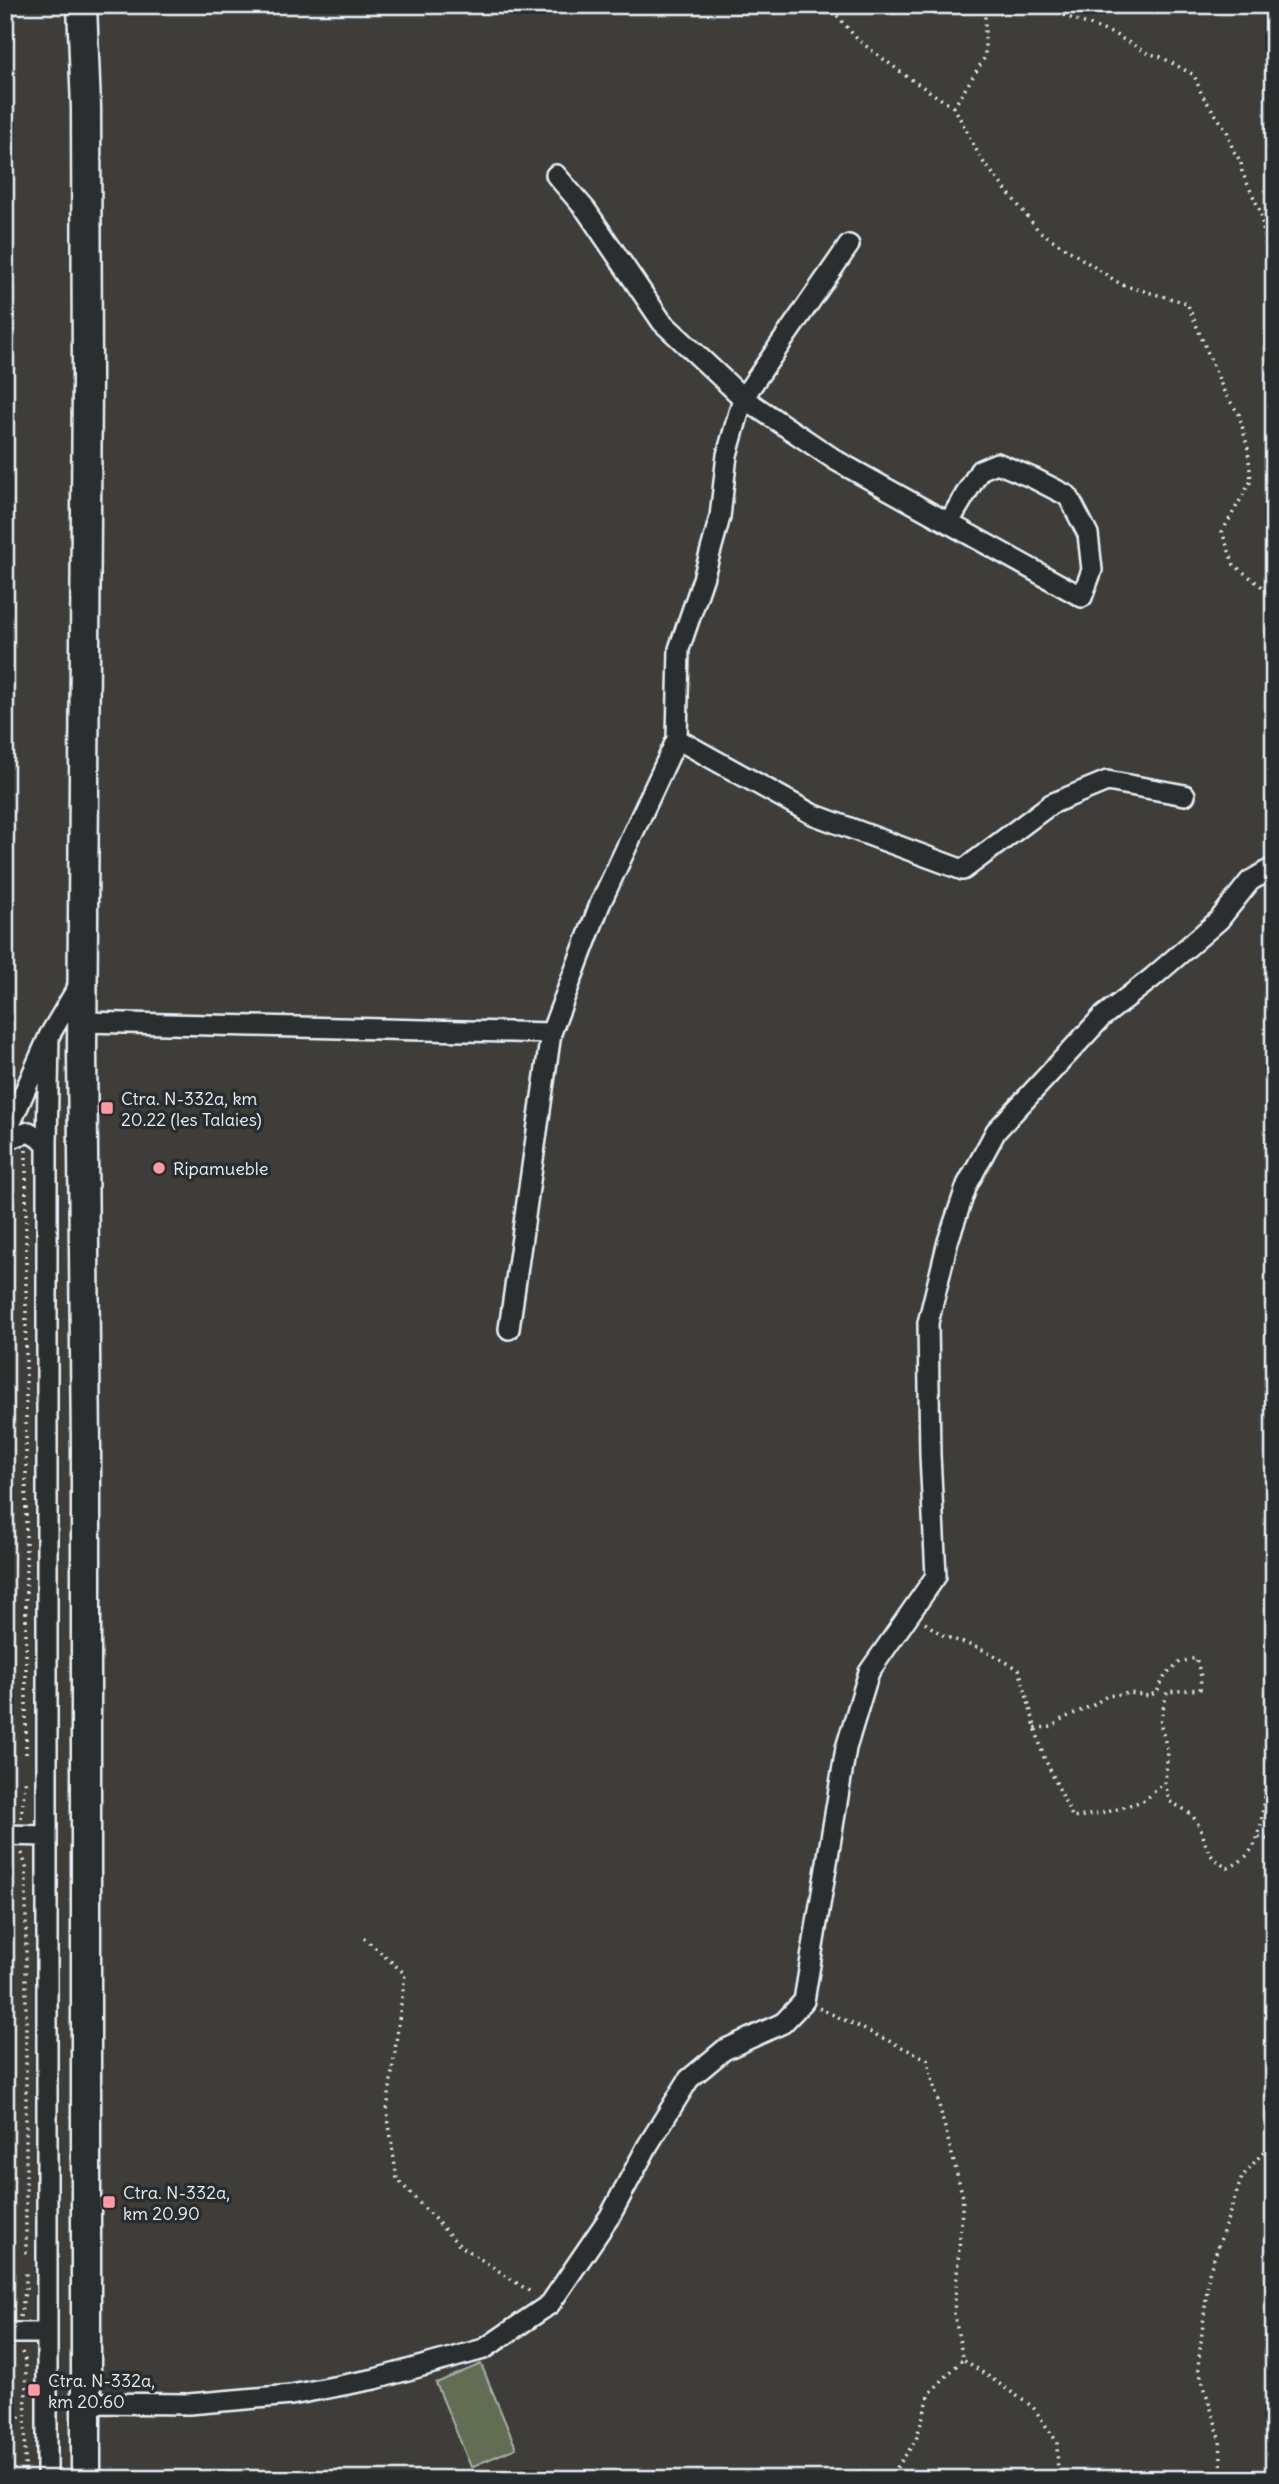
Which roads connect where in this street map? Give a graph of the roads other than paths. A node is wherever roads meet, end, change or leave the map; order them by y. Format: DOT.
graph roads {
  1 [pos="82,5"];
  2 [pos="92,5"];
  3 [pos="86,108"];
  4 [pos="556,175"];
  5 [pos="849,245"];
  6 [pos="743,398"];
  7 [pos="949,522"];
  8 [pos="677,739"];
  9 [pos="1185,795"];
  10 [pos="1274,867"];
  11 [pos="83,979"];
  12 [pos="82,1022"];
  13 [pos="551,1033"];
  14 [pos="49,1035"];
  15 [pos="5,1138"];
  16 [pos="47,1143"];
  17 [pos="509,1329"];
  18 [pos="13,1835"];
  19 [pos="47,1836"];
  20 [pos="12,2333"];
  21 [pos="47,2333"];
  22 [pos="87,2403"];
  23 [pos="47,2479"];
  24 [pos="86,2479"];
  1 -- 3 [label="main road"];
  2 -- 3 [label="main road"];
  3 -- 11 [label="main road"];
  4 -- 6 [label="street"];
  5 -- 6 [label="street"];
  6 -- 7 [label="street"];
  6 -- 8 [label="street"];
  7 -- 7 [label="street"];
  8 -- 9 [label="street"];
  8 -- 13 [label="street"];
  10 -- 22 [label="street"];
  11 -- 12 [label="main road"];
  11 -- 14 [label="street"];
  12 -- 13 [label="street"];
  12 -- 22 [label="main road"];
  13 -- 17 [label="street"];
  14 -- 15 [label="street"];
  14 -- 16 [label="street"];
  15 -- 16 [label="street"];
  16 -- 19 [label="street"];
  18 -- 19 [label="street"];
  19 -- 21 [label="street"];
  20 -- 21 [label="street"];
  21 -- 23 [label="street"];
  22 -- 24 [label="main road"];
}
